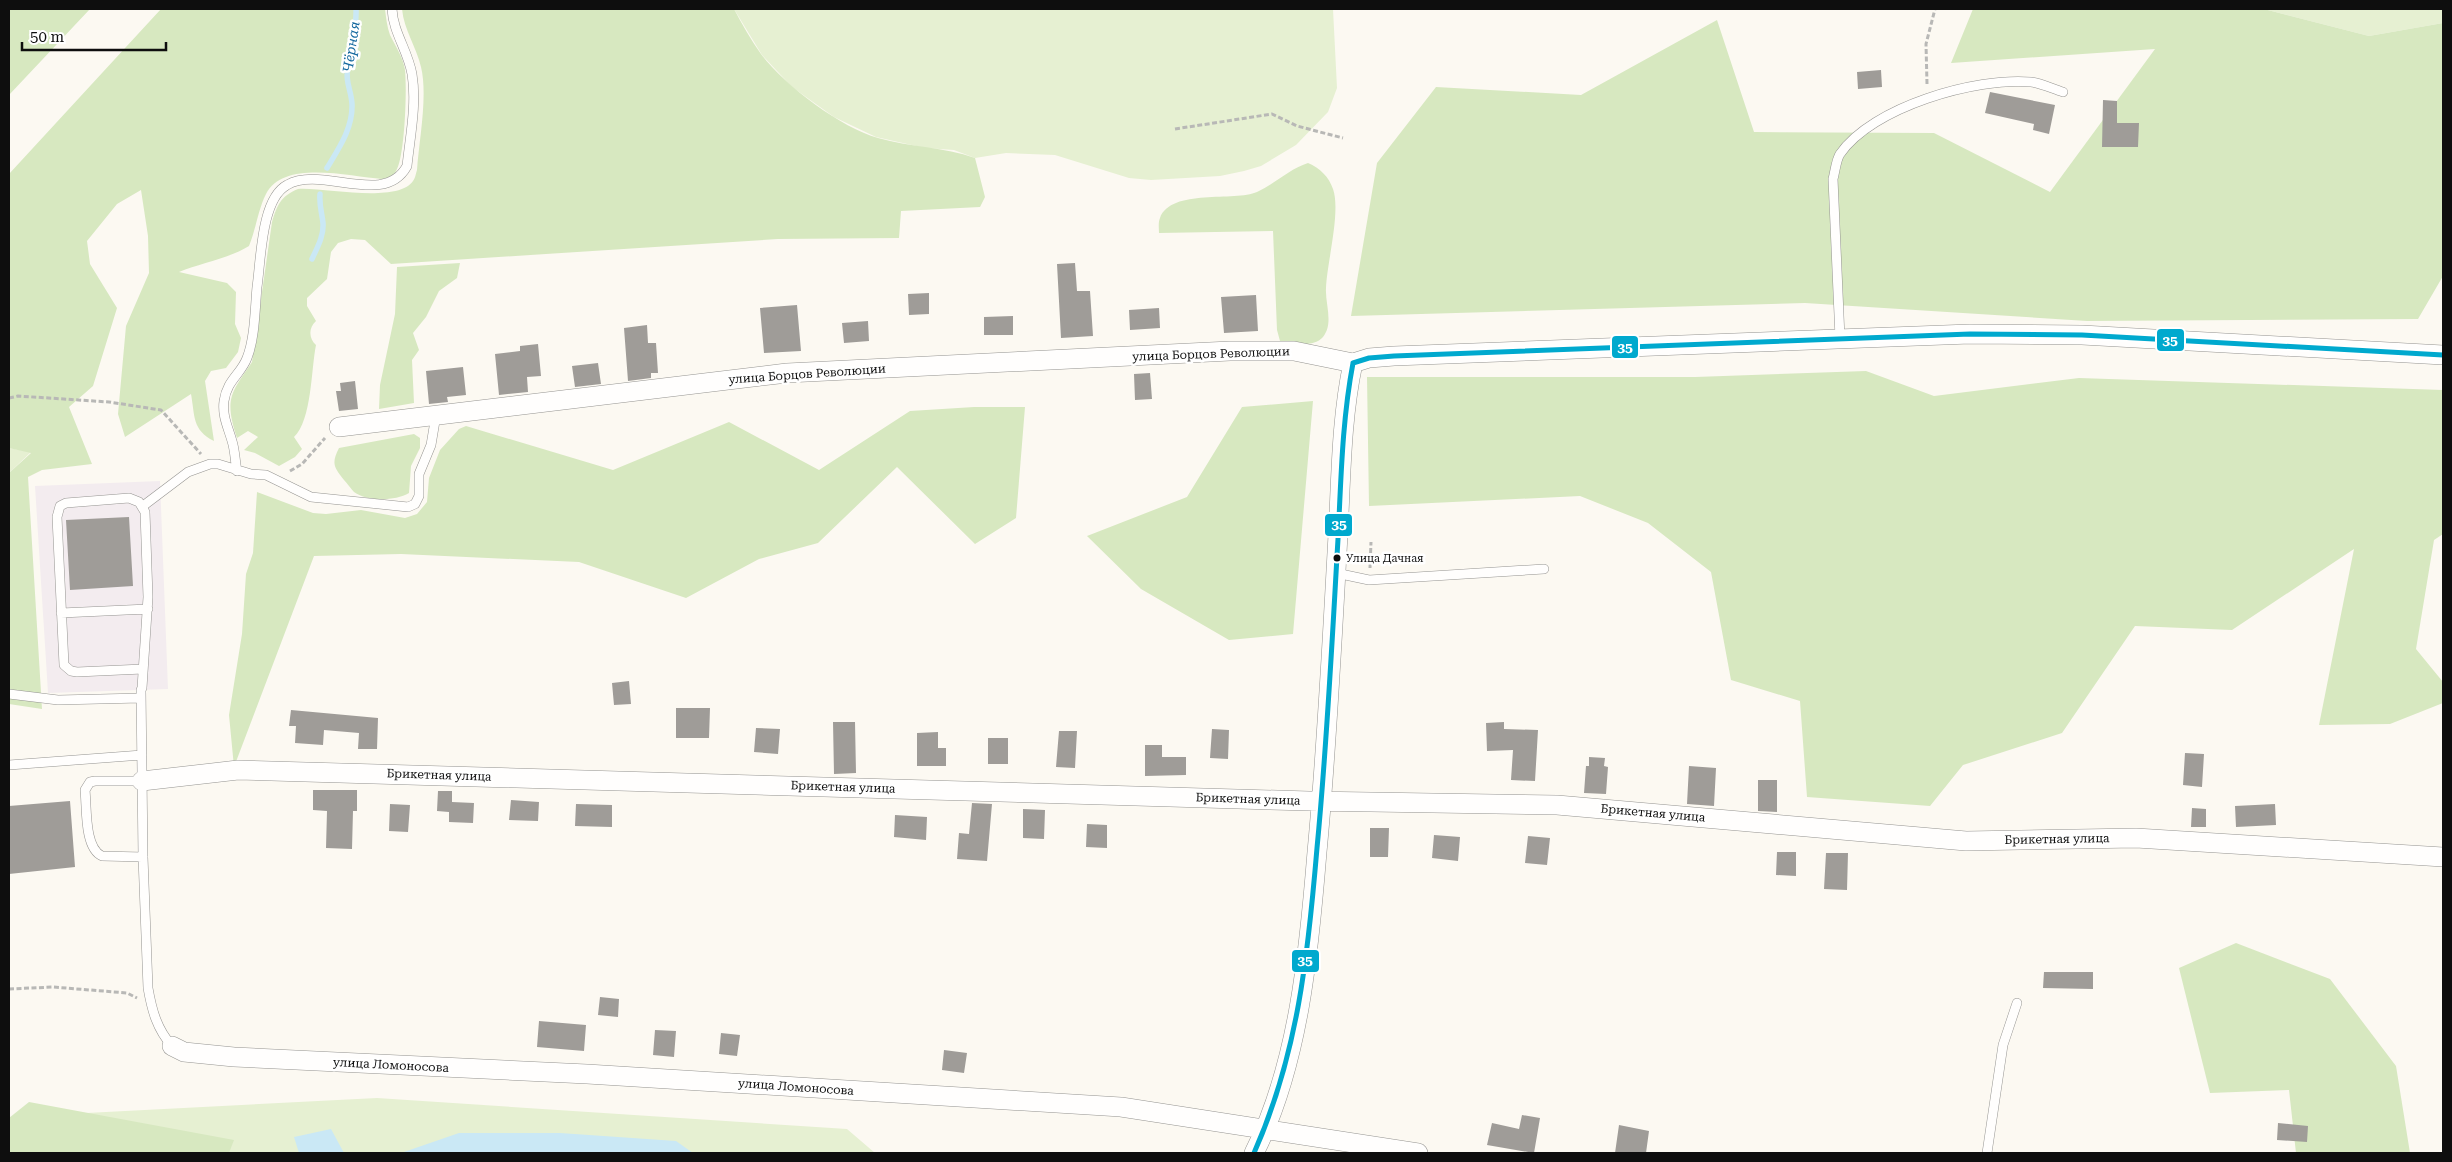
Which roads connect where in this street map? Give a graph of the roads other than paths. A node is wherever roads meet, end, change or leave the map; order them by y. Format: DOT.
graph roads {
  1 [pos="392,9"];
  2 [pos="2064,92"];
  3 [pos="1840,338"];
  4 [pos="2443,355"];
  5 [pos="1353,363"];
  6 [pos="436,415"];
  7 [pos="339,427"];
  8 [pos="237,471"];
  9 [pos="143,506"];
  10 [pos="1544,569"];
  11 [pos="1336,573"];
  12 [pos="148,609"];
  13 [pos="61,613"];
  14 [pos="144,669"];
  15 [pos="9,694"];
  16 [pos="141,698"];
  17 [pos="142,755"];
  18 [pos="9,765"];
  19 [pos="142,781"];
  20 [pos="1322,801"];
  21 [pos="2443,856"];
  22 [pos="143,857"];
  23 [pos="2017,1003"];
  24 [pos="172,1046"];
  25 [pos="1265,1131"];
  26 [pos="1254,1153"];
  27 [pos="1418,1153"];
  28 [pos="1987,1153"];
  1 -- 8 [label="lane"];
  2 -- 3 [label="lane"];
  3 -- 4 [label="street, улица Борцов Революции"];
  3 -- 5 [label="street, улица Борцов Революции"];
  5 -- 6 [label="street, улица Борцов Революции"];
  5 -- 11 [label="street"];
  6 -- 7 [label="street, улица Борцов Революции"];
  6 -- 8 [label="lane"];
  8 -- 9 [label="lane"];
  9 -- 12 [label="lane"];
  9 -- 13 [label="lane"];
  10 -- 11 [label="lane"];
  11 -- 20 [label="street"];
  12 -- 13 [label="lane"];
  12 -- 14 [label="lane"];
  13 -- 14 [label="lane"];
  14 -- 16 [label="lane"];
  15 -- 16 [label="lane"];
  16 -- 17 [label="lane"];
  17 -- 18 [label="lane"];
  17 -- 19 [label="lane"];
  19 -- 20 [label="street, Брикетная улица"];
  19 -- 22 [label="lane"];
  19 -- 22 [label="lane"];
  20 -- 21 [label="street, Брикетная улица"];
  20 -- 25 [label="street"];
  22 -- 24 [label="lane"];
  23 -- 28 [label="lane"];
  24 -- 25 [label="street, улица Ломоносова"];
  25 -- 26 [label="street"];
  25 -- 27 [label="street, улица Ломоносова"];
}
